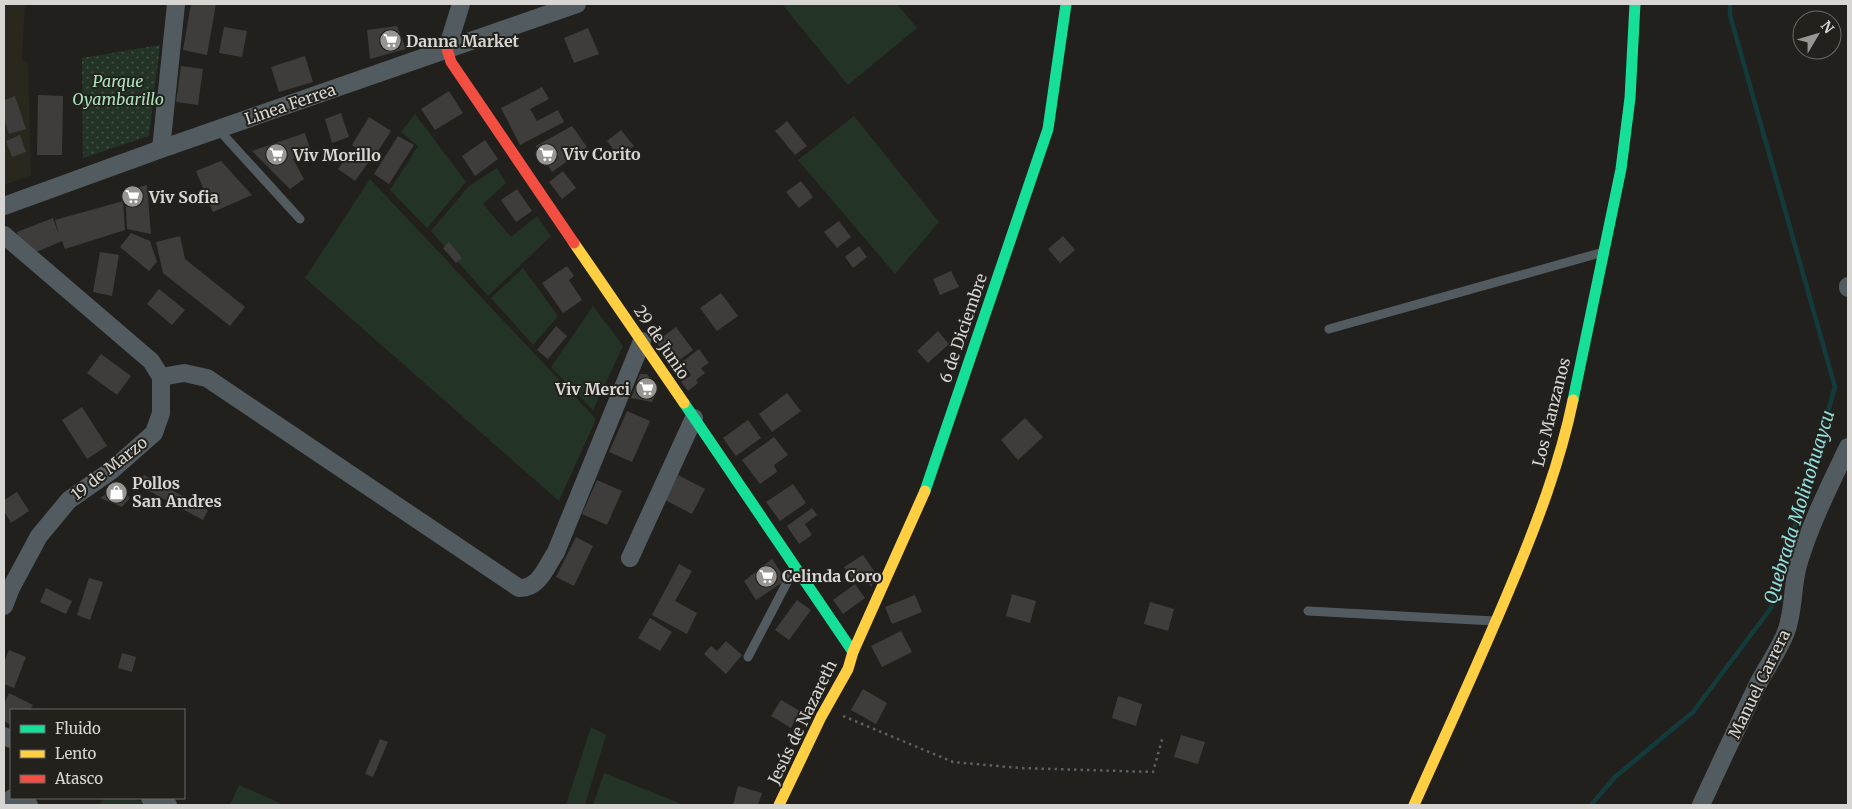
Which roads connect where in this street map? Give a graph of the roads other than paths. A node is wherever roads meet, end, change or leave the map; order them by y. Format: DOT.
graph roads {
  1 [pos="176,4"];
  2 [pos="461,4"];
  3 [pos="577,4"];
  4 [pos="1066,4"];
  5 [pos="1635,4"];
  6 [pos="447,49"];
  7 [pos="218,129"];
  8 [pos="161,148"];
  9 [pos="4,206"];
  10 [pos="300,219"];
  11 [pos="4,235"];
  12 [pos="1602,253"];
  13 [pos="1329,329"];
  14 [pos="642,341"];
  15 [pos="161,377"];
  16 [pos="694,418"];
  17 [pos="1848,447"];
  18 [pos="630,558"];
  19 [pos="796,567"];
  20 [pos="4,606"];
  21 [pos="1308,611"];
  22 [pos="1496,622"];
  23 [pos="853,652"];
  24 [pos="748,658"];
  25 [pos="14,799"];
  26 [pos="153,799"];
  27 [pos="29,805"];
  28 [pos="168,805"];
  29 [pos="779,805"];
  30 [pos="1414,805"];
  31 [pos="1700,805"];
  1 -- 8 [label="street"];
  2 -- 6 [label="street"];
  3 -- 6 [label="street, Linea Ferrea"];
  4 -- 23 [label="street, 6 de Diciembre"];
  5 -- 12 [label="street, Los Manzanos"];
  6 -- 7 [label="street, Linea Ferrea"];
  6 -- 14 [label="street, 29 de Junio"];
  7 -- 8 [label="street, Linea Ferrea"];
  7 -- 10 [label="lane"];
  8 -- 9 [label="street, Linea Ferrea"];
  11 -- 15 [label="street"];
  12 -- 13 [label="lane"];
  12 -- 22 [label="street, Los Manzanos"];
  14 -- 15 [label="street"];
  14 -- 16 [label="street, 29 de Junio"];
  15 -- 20 [label="street, 19 de Marzo"];
  16 -- 18 [label="street"];
  16 -- 19 [label="street, 29 de Junio"];
  17 -- 31 [label="street, Manuel Carrera"];
  19 -- 23 [label="street, 29 de Junio"];
  19 -- 24 [label="lane"];
  21 -- 22 [label="lane"];
  22 -- 30 [label="street, Los Manzanos"];
  23 -- 29 [label="street, Jesús de Nazareth"];
  25 -- 27 [label="street"];
  26 -- 28 [label="street"];
}
